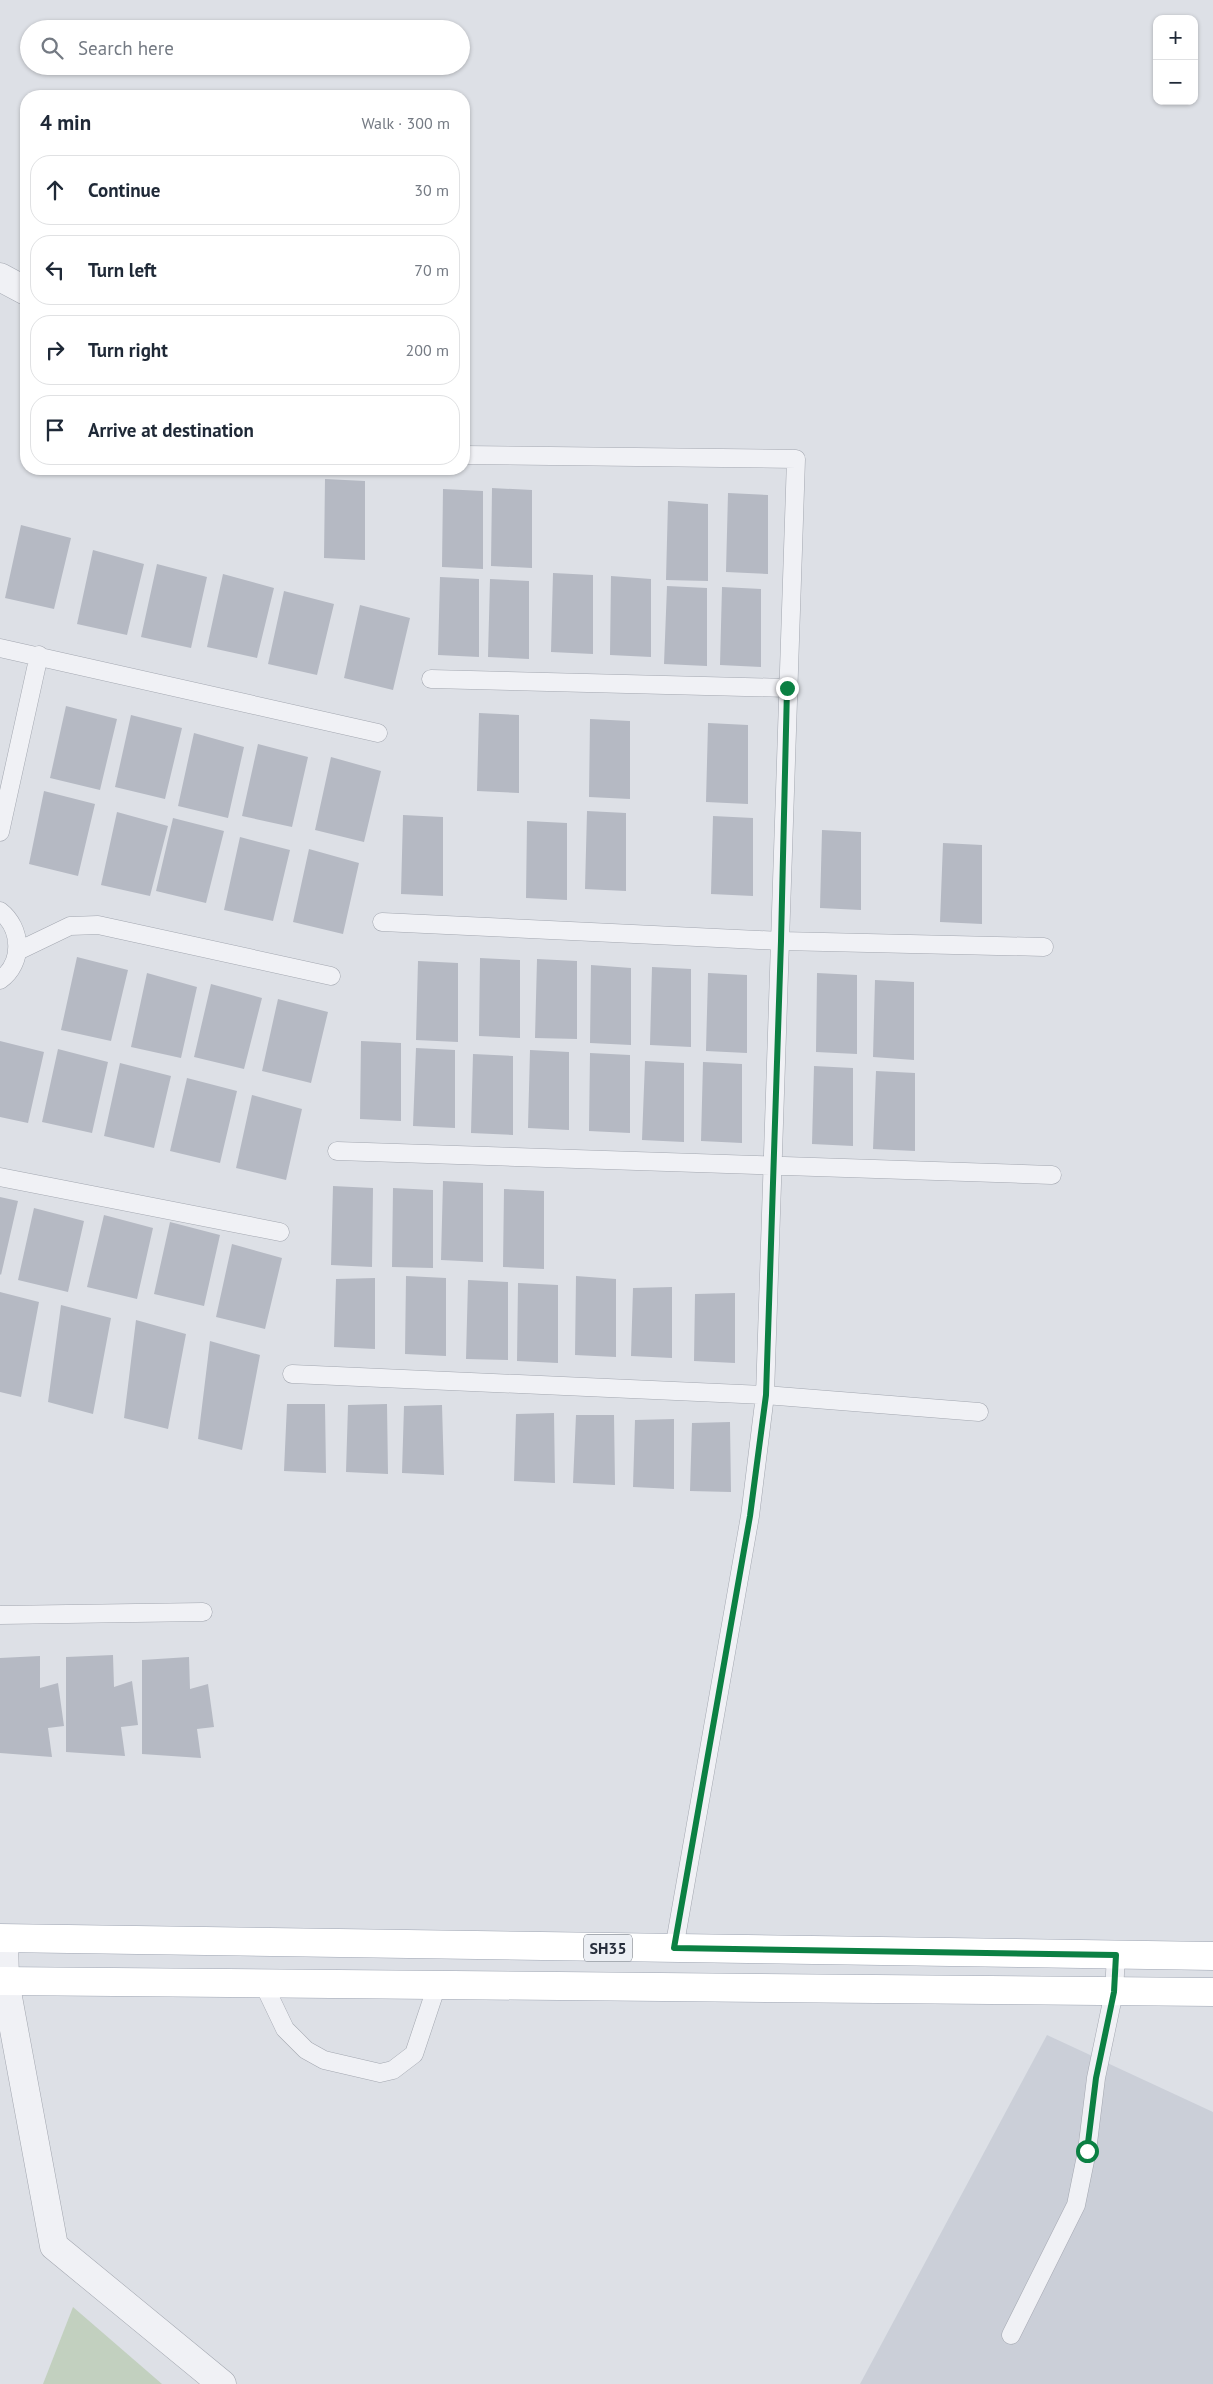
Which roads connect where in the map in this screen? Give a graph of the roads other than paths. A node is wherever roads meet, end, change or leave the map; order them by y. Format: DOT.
graph roads {
  1 [pos="0,277"];
  2 [pos="20,288"];
  3 [pos="470,455"];
  4 [pos="0,648"];
  5 [pos="39,655"];
  6 [pos="431,679"];
  7 [pos="787,688"];
  8 [pos="378,733"];
  9 [pos="0,832"];
  10 [pos="0,911"];
  11 [pos="382,922"];
  12 [pos="781,941"];
  13 [pos="1044,948"];
  14 [pos="18,951"];
  15 [pos="331,976"];
  16 [pos="0,980"];
  17 [pos="337,1151"];
  18 [pos="773,1166"];
  19 [pos="1052,1174"];
  20 [pos="0,1177"];
  21 [pos="280,1232"];
  22 [pos="292,1374"];
  23 [pos="766,1395"];
  24 [pos="979,1412"];
  25 [pos="203,1612"];
  26 [pos="0,1615"];
  27 [pos="2,1938"];
  28 [pos="674,1948"];
  29 [pos="1116,1955"];
  30 [pos="1213,1956"];
  31 [pos="2,1981"];
  32 [pos="263,1983"];
  33 [pos="437,1985"];
  34 [pos="1114,1992"];
  35 [pos="1213,1992"];
  36 [pos="1011,2335"];
  37 [pos="222,2384"];
  1 -- 2 [label="street"];
  3 -- 7 [label="lane"];
  4 -- 5 [label="lane"];
  5 -- 8 [label="lane"];
  5 -- 9 [label="lane"];
  6 -- 7 [label="lane"];
  7 -- 12 [label="lane"];
  10 -- 14 [label="lane"];
  11 -- 12 [label="lane"];
  12 -- 13 [label="lane"];
  12 -- 18 [label="lane"];
  14 -- 15 [label="lane"];
  14 -- 16 [label="lane"];
  17 -- 18 [label="lane"];
  18 -- 19 [label="lane"];
  18 -- 23 [label="lane"];
  20 -- 21 [label="lane"];
  22 -- 23 [label="lane"];
  23 -- 24 [label="lane"];
  23 -- 28 [label="lane"];
  25 -- 26 [label="lane"];
  27 -- 28 [label="main road, SH35"];
  27 -- 31 [label="street"];
  28 -- 29 [label="main road, SH35"];
  29 -- 30 [label="main road, SH35"];
  29 -- 34 [label="lane"];
  31 -- 32 [label="main road, SH35"];
  31 -- 37 [label="street"];
  32 -- 33 [label="main road, SH35"];
  32 -- 33 [label="lane"];
  33 -- 34 [label="main road, SH35"];
  34 -- 35 [label="main road, SH35"];
  34 -- 36 [label="lane"];
}
